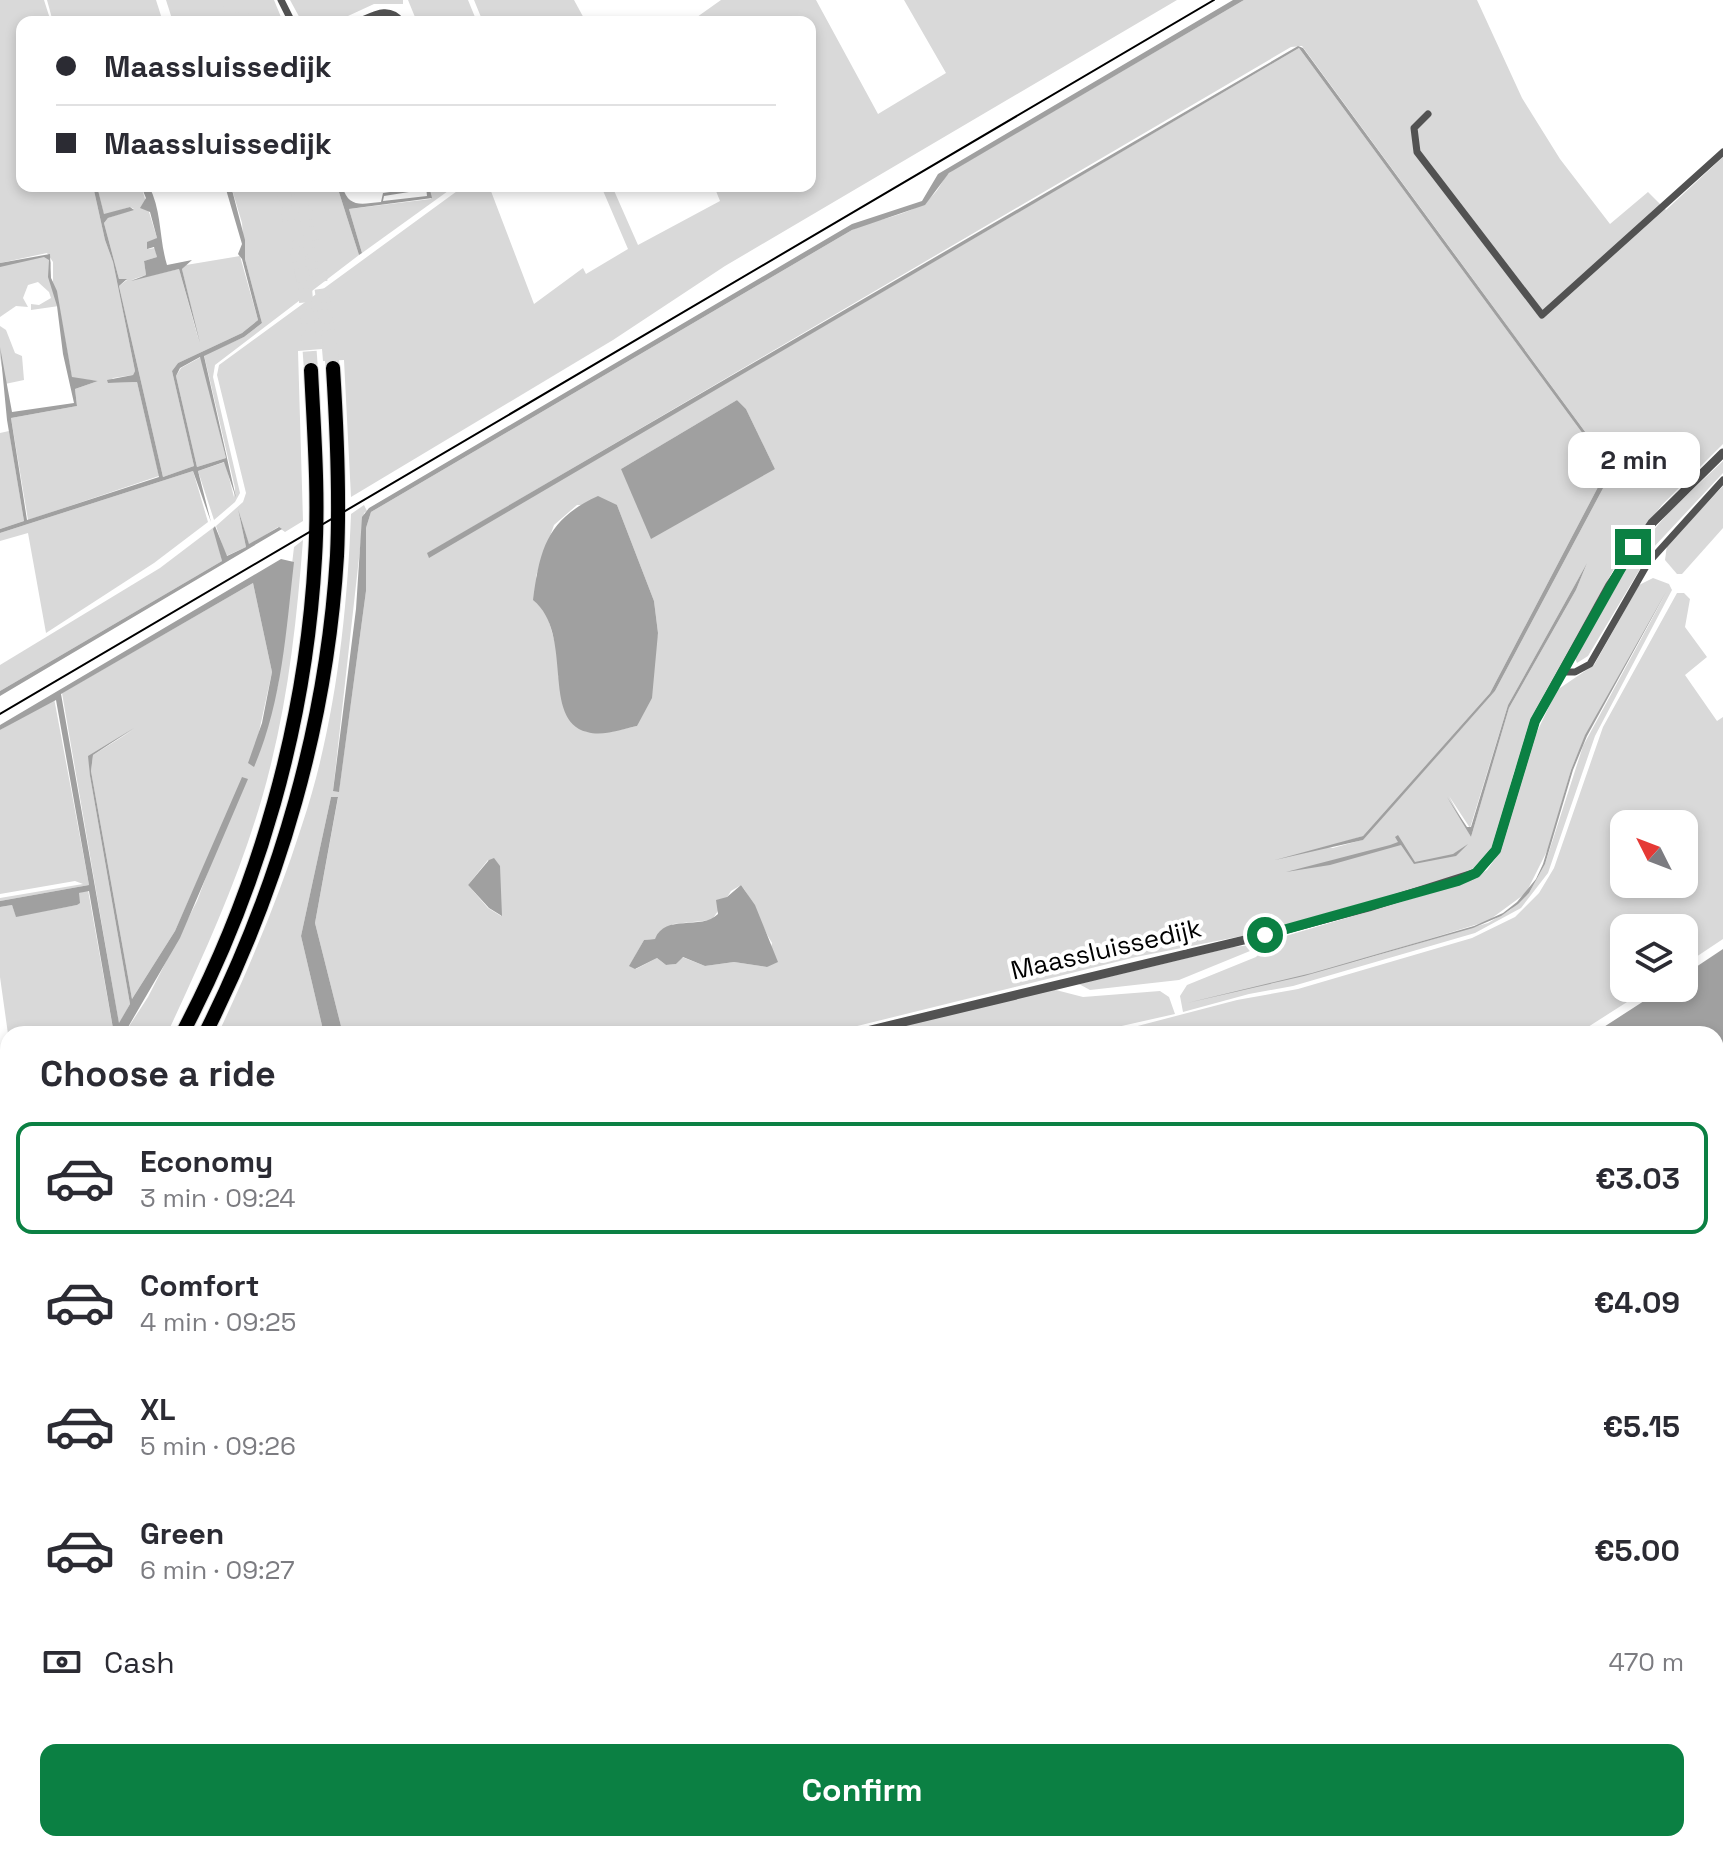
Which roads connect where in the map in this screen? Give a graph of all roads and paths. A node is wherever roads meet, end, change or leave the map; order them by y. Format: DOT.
graph roads {
  1 [pos="375,16"];
  2 [pos="398,16"];
  3 [pos="1428,114"];
  4 [pos="1723,152"];
  5 [pos="333,368"];
  6 [pos="311,370"];
  7 [pos="1723,453"];
  8 [pos="1723,480"];
  9 [pos="1562,672"];
  10 [pos="186,1026"];
  11 [pos="209,1026"];
  12 [pos="887,1026"];
  1 -- 2 [label="street"];
  3 -- 4 [label="street"];
  5 -- 11 [label="highway"];
  6 -- 10 [label="highway"];
  7 -- 9 [label="street, Maassluissedijk"];
  8 -- 9 [label="street"];
  9 -- 12 [label="street, Maassluissedijk"];
}
